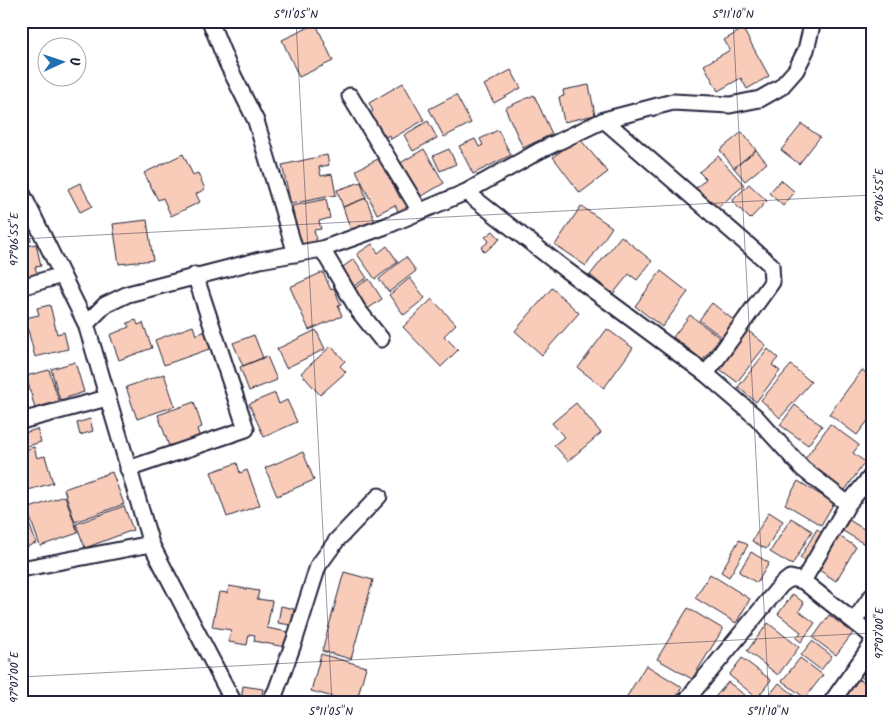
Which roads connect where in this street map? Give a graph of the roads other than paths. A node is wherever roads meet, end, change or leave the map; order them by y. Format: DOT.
graph roads {
  1 [pos="210,21"];
  2 [pos="813,21"];
  3 [pos="350,96"];
  4 [pos="604,120"];
  5 [pos="21,191"];
  6 [pos="466,192"];
  7 [pos="420,211"];
  8 [pos="322,249"];
  9 [pos="296,254"];
  10 [pos="62,275"];
  11 [pos="196,276"];
  12 [pos="21,287"];
  13 [pos="86,324"];
  14 [pos="381,339"];
  15 [pos="706,374"];
  16 [pos="108,398"];
  17 [pos="21,421"];
  18 [pos="128,469"];
  19 [pos="872,474"];
  20 [pos="379,496"];
  21 [pos="848,504"];
  22 [pos="151,544"];
  23 [pos="21,569"];
  24 [pos="803,581"];
  25 [pos="872,596"];
  26 [pos="854,621"];
  27 [pos="872,637"];
  28 [pos="234,703"];
  29 [pos="269,703"];
  30 [pos="684,703"];
  31 [pos="831,703"];
  1 -- 9 [label="street"];
  2 -- 4 [label="street"];
  3 -- 7 [label="street"];
  4 -- 6 [label="street"];
  4 -- 15 [label="street"];
  5 -- 10 [label="street"];
  6 -- 7 [label="street"];
  6 -- 15 [label="street"];
  7 -- 8 [label="street"];
  8 -- 9 [label="street"];
  8 -- 14 [label="street"];
  9 -- 11 [label="street"];
  10 -- 12 [label="street"];
  10 -- 13 [label="street"];
  11 -- 13 [label="street"];
  11 -- 18 [label="street"];
  13 -- 16 [label="street"];
  15 -- 21 [label="street"];
  16 -- 17 [label="street"];
  16 -- 18 [label="street"];
  18 -- 22 [label="street"];
  19 -- 21 [label="street"];
  20 -- 29 [label="street"];
  21 -- 24 [label="street"];
  22 -- 23 [label="street"];
  22 -- 28 [label="street"];
  24 -- 26 [label="street"];
  24 -- 30 [label="street"];
  25 -- 26 [label="street"];
  26 -- 27 [label="street"];
  27 -- 31 [label="street"];
}
